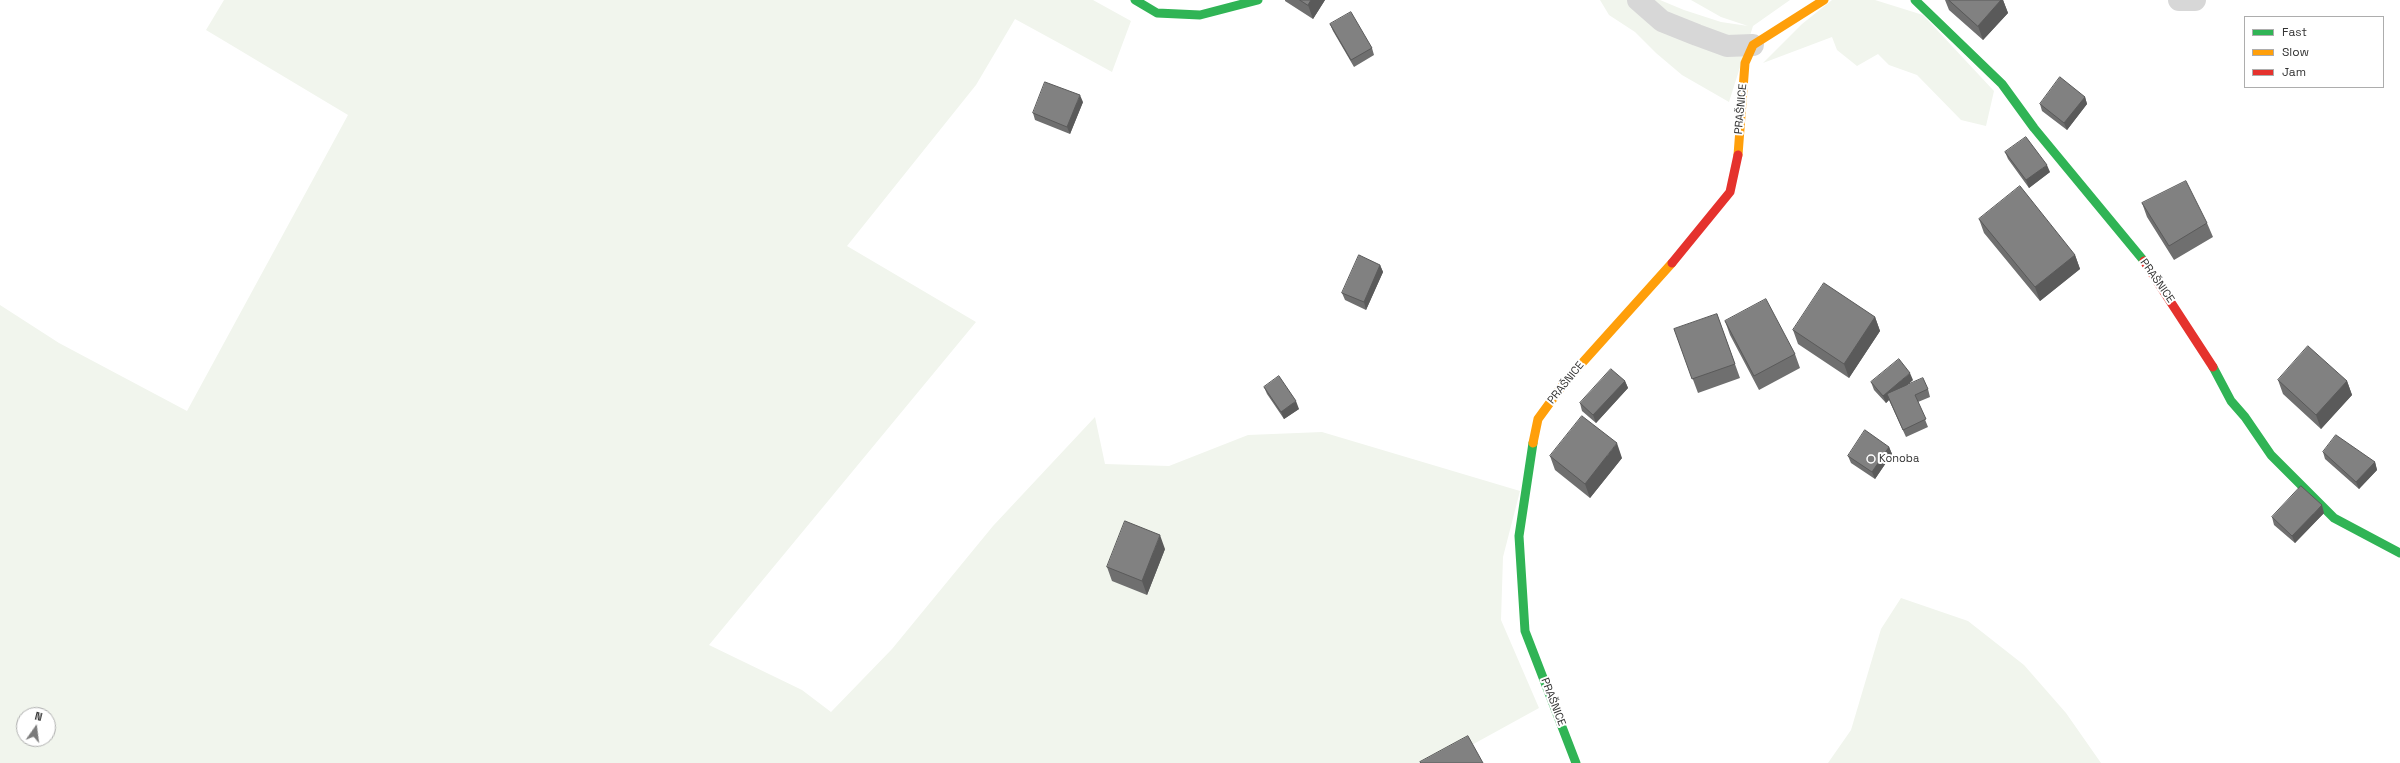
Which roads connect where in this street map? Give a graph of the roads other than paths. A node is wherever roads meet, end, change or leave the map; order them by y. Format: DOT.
graph roads {
  1 [pos="1136,0"];
  2 [pos="1258,0"];
  3 [pos="1638,0"];
  4 [pos="1824,0"];
  5 [pos="1915,0"];
  6 [pos="2179,0"];
  7 [pos="2195,0"];
  8 [pos="1752,45"];
  9 [pos="2400,553"];
  10 [pos="1576,763"];
  1 -- 2 [label="street"];
  3 -- 8 [label="street"];
  4 -- 8 [label="street"];
  5 -- 9 [label="street, PRAŠNICE"];
  6 -- 7 [label="street"];
  8 -- 10 [label="street, PRAŠNICE"];
}
